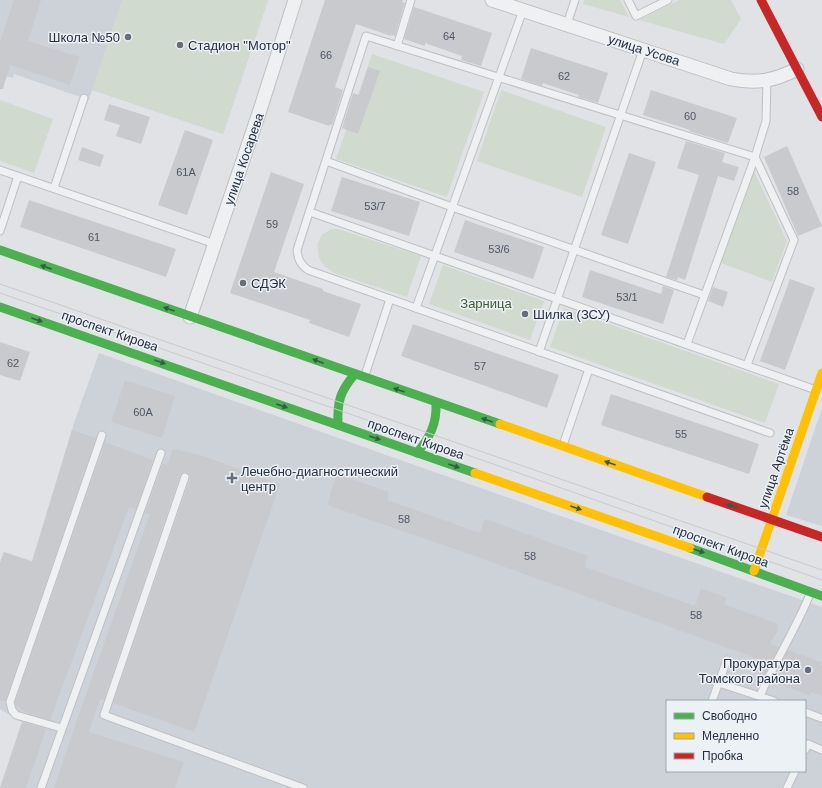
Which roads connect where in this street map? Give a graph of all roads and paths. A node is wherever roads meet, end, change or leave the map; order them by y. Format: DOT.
graph roads {
  1 [pos="295,0"];
  2 [pos="412,0"];
  3 [pos="492,0"];
  4 [pos="575,0"];
  5 [pos="628,0"];
  6 [pos="668,0"];
  7 [pos="761,0"];
  8 [pos="516,6"];
  9 [pos="567,24"];
  10 [pos="397,46"];
  11 [pos="643,50"];
  12 [pos="797,69"];
  13 [pos="499,77"];
  14 [pos="767,80"];
  15 [pos="84,98"];
  16 [pos="620,115"];
  17 [pos="822,118"];
  18 [pos="755,157"];
  19 [pos="326,161"];
  20 [pos="0,170"];
  21 [pos="18,176"];
  22 [pos="54,188"];
  23 [pos="452,207"];
  24 [pos="310,212"];
  25 [pos="0,231"];
  26 [pos="215,244"];
  27 [pos="574,249"];
  28 [pos="0,250"];
  29 [pos="435,255"];
  30 [pos="704,294"];
  31 [pos="557,298"];
  32 [pos="390,299"];
  33 [pos="0,307"];
  34 [pos="416,308"];
  35 [pos="190,317"];
  36 [pos="686,344"];
  37 [pos="539,352"];
  38 [pos="747,365"];
  39 [pos="589,369"];
  40 [pos="822,373"];
  41 [pos="359,376"];
  42 [pos="816,390"];
  43 [pos="436,402"];
  44 [pos="338,425"];
  45 [pos="770,433"];
  46 [pos="102,435"];
  47 [pos="562,447"];
  48 [pos="161,453"];
  49 [pos="417,453"];
  50 [pos="185,477"];
  51 [pos="772,520"];
  52 [pos="822,537"];
  53 [pos="754,571"];
  54 [pos="811,592"];
  55 [pos="822,596"];
  56 [pos="727,660"];
  57 [pos="718,683"];
  58 [pos="760,696"];
  59 [pos="712,700"];
  60 [pos="771,700"];
  61 [pos="806,712"];
  62 [pos="821,718"];
  63 [pos="61,728"];
  64 [pos="806,748"];
  65 [pos="822,750"];
  66 [pos="795,772"];
  67 [pos="41,788"];
  68 [pos="304,788"];
  69 [pos="787,788"];
  1 -- 26 [label="street, улица Косарева"];
  2 -- 10 [label="lane"];
  3 -- 8 [label="street, улица Усова"];
  4 -- 9 [label="lane"];
  5 -- 6 [label="lane"];
  7 -- 12 [label="main road"];
  8 -- 9 [label="street, улица Усова"];
  8 -- 13 [label="lane"];
  9 -- 11 [label="street, улица Усова"];
  10 -- 13 [label="lane"];
  10 -- 19 [label="lane"];
  11 -- 14 [label="street, улица Усова"];
  11 -- 16 [label="lane"];
  12 -- 14 [label="street, улица Усова"];
  12 -- 17 [label="main road"];
  13 -- 16 [label="lane"];
  13 -- 23 [label="lane"];
  14 -- 18 [label="lane"];
  15 -- 22 [label="lane"];
  16 -- 18 [label="lane"];
  16 -- 27 [label="lane"];
  18 -- 30 [label="lane"];
  18 -- 38 [label="lane"];
  19 -- 23 [label="lane"];
  19 -- 24 [label="lane"];
  20 -- 21 [label="lane"];
  21 -- 22 [label="lane"];
  21 -- 25 [label="lane"];
  22 -- 26 [label="lane"];
  23 -- 27 [label="lane"];
  23 -- 29 [label="lane"];
  24 -- 29 [label="lane"];
  24 -- 32 [label="lane"];
  26 -- 35 [label="street, улица Косарева"];
  27 -- 30 [label="lane"];
  27 -- 31 [label="lane"];
  35 -- 28 [label="main road, one-way"];
  29 -- 31 [label="lane"];
  29 -- 34 [label="lane"];
  30 -- 36 [label="lane"];
  31 -- 36 [label="lane"];
  31 -- 37 [label="lane"];
  32 -- 34 [label="lane"];
  32 -- 41 [label="lane"];
  33 -- 44 [label="main road, проспект Кирова, one-way"];
  34 -- 37 [label="lane"];
  41 -- 35 [label="main road, one-way"];
  36 -- 38 [label="lane"];
  37 -- 39 [label="lane"];
  38 -- 42 [label="lane"];
  39 -- 45 [label="lane"];
  39 -- 47 [label="lane"];
  40 -- 42 [label="main road, улица Артёма"];
  43 -- 41 [label="main road, one-way"];
  41 -- 44 [label="main road"];
  42 -- 51 [label="main road, улица Артёма"];
  47 -- 43 [label="main road, one-way"];
  43 -- 49 [label="main road"];
  44 -- 49 [label="main road, проспект Кирова, one-way"];
  46 -- 63 [label="lane"];
  51 -- 47 [label="main road, one-way"];
  48 -- 63 [label="lane"];
  49 -- 53 [label="main road, проспект Кирова, one-way"];
  50 -- 68 [label="lane"];
  51 -- 52 [label="main road"];
  51 -- 53 [label="main road, улица Артёма"];
  53 -- 54 [label="main road, проспект Кирова"];
  54 -- 55 [label="main road, проспект Кирова"];
  54 -- 58 [label="lane"];
  56 -- 57 [label="lane"];
  57 -- 58 [label="lane"];
  57 -- 59 [label="lane"];
  58 -- 60 [label="lane"];
  61 -- 62 [label="lane"];
  63 -- 67 [label="lane"];
  64 -- 65 [label="lane"];
  66 -- 69 [label="lane"];
}
